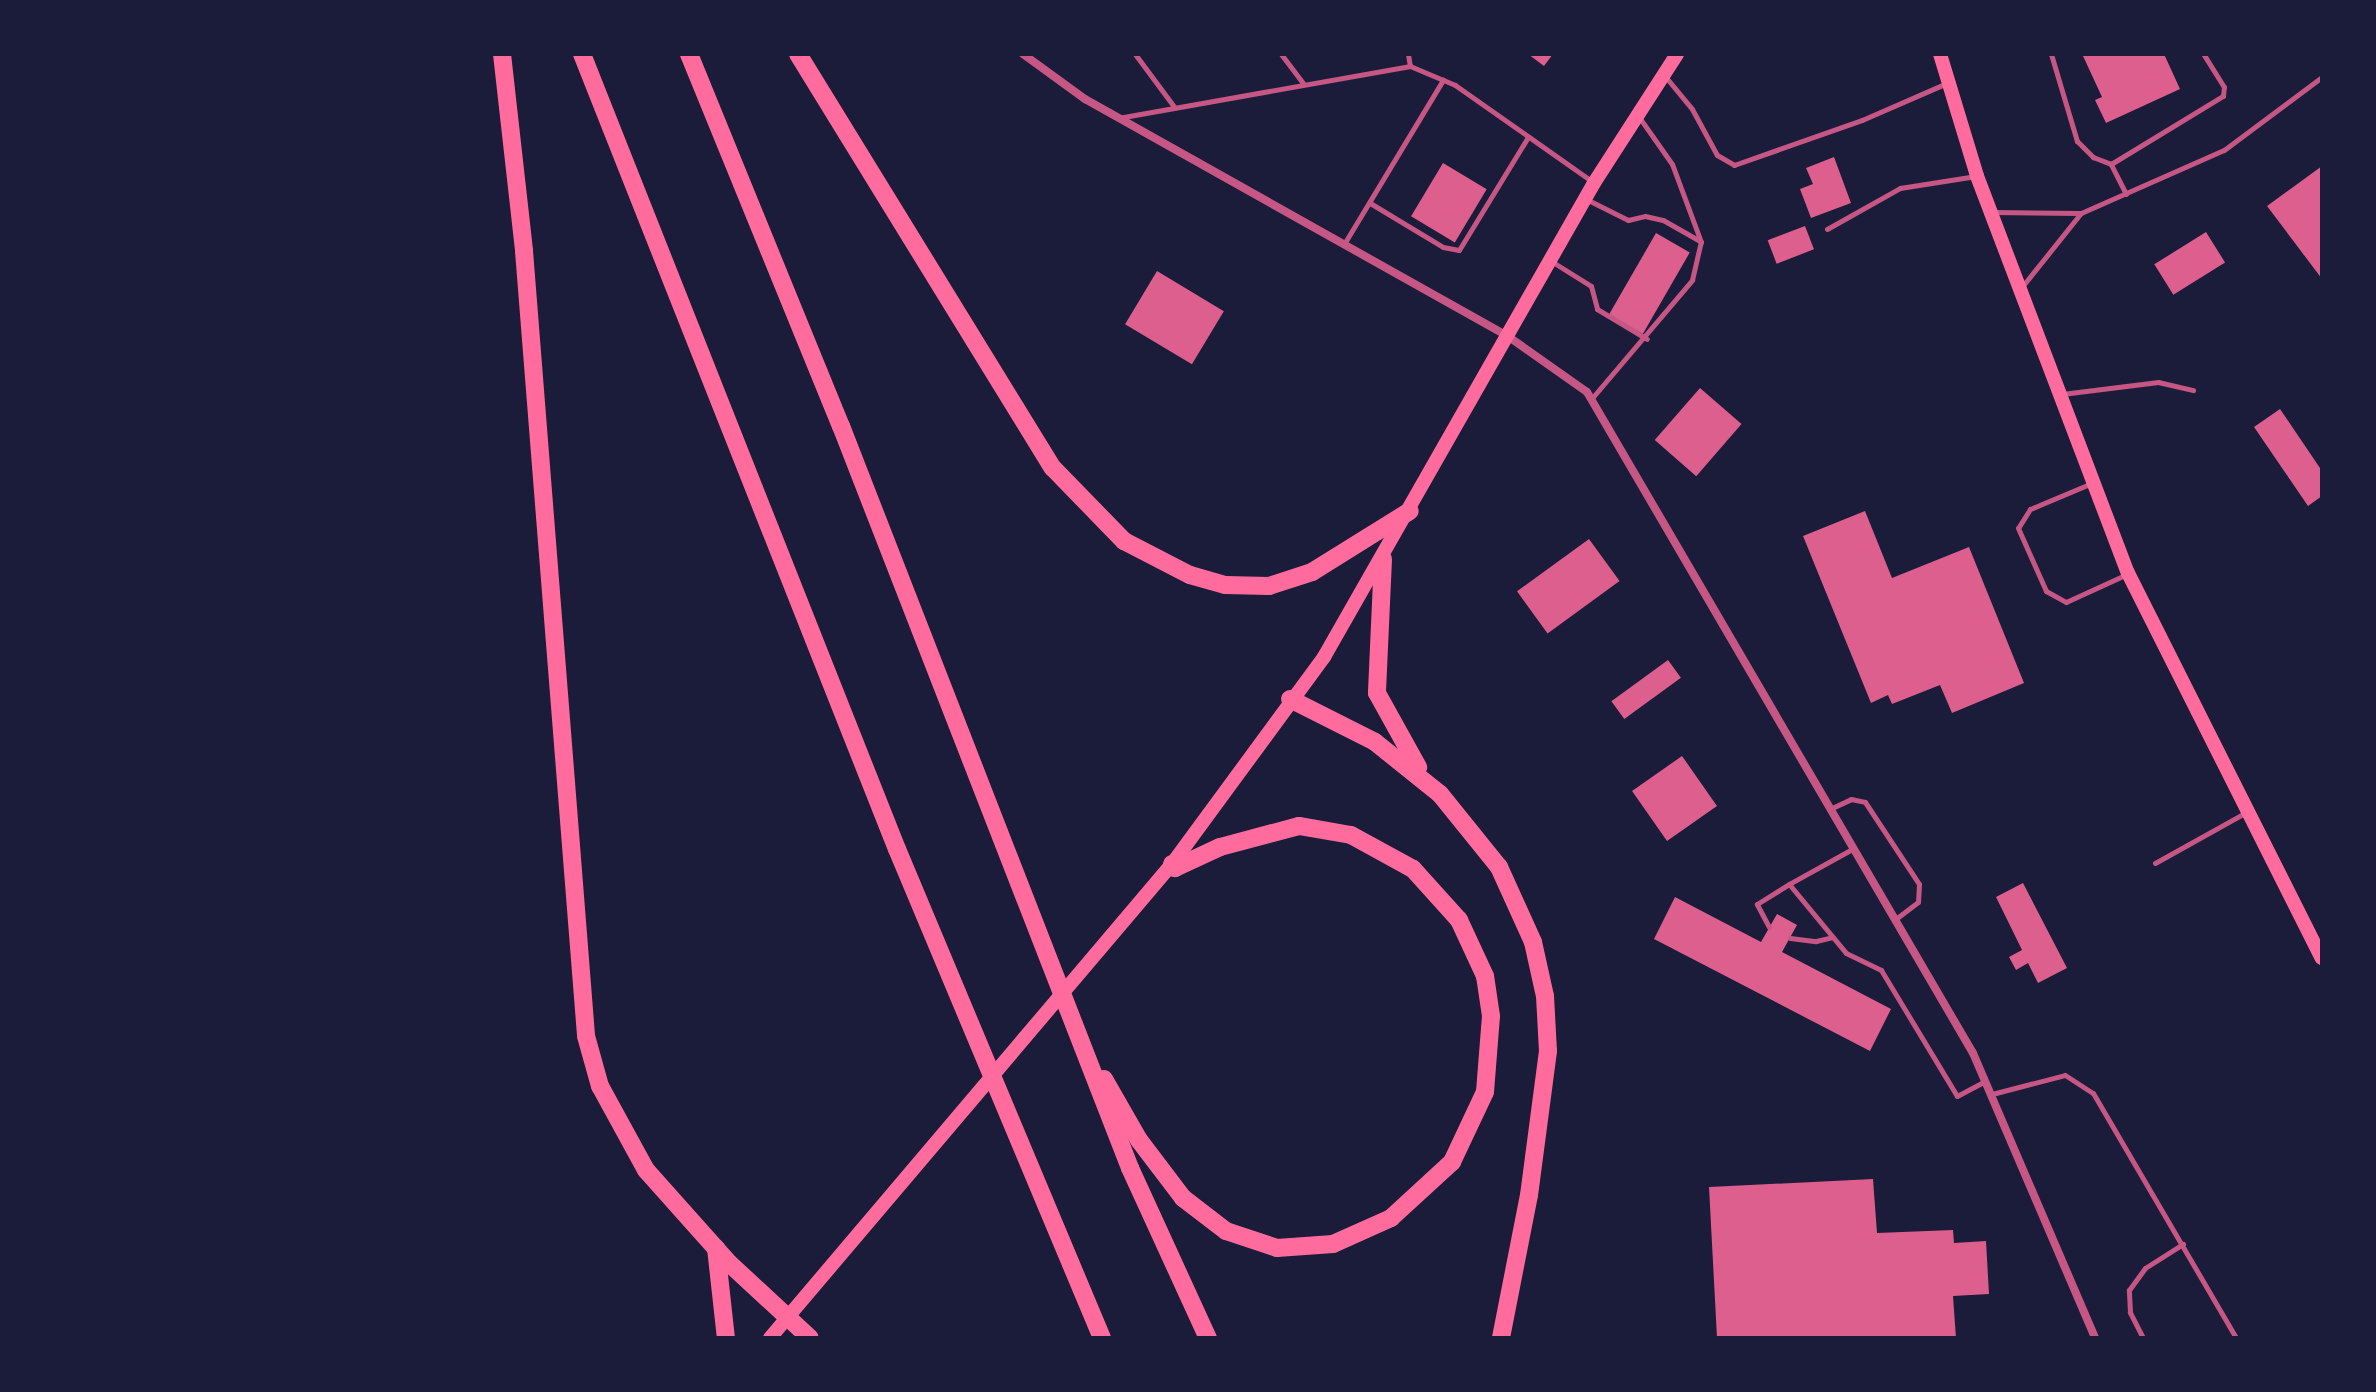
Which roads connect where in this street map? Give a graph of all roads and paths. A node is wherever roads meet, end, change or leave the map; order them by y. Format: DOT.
graph roads {
  1 [pos="502,54"];
  2 [pos="582,54"];
  3 [pos="689,54"];
  4 [pos="798,54"];
  5 [pos="1023,54"];
  6 [pos="1135,54"];
  7 [pos="1281,54"];
  8 [pos="1408,54"];
  9 [pos="1677,54"];
  10 [pos="1933,54"];
  11 [pos="2051,54"];
  12 [pos="2203,54"];
  13 [pos="1942,61"];
  14 [pos="1410,66"];
  15 [pos="1662,73"];
  16 [pos="2322,77"];
  17 [pos="1443,80"];
  18 [pos="1948,83"];
  19 [pos="1304,84"];
  20 [pos="1175,108"];
  21 [pos="1637,114"];
  22 [pos="1118,118"];
  23 [pos="1528,137"];
  24 [pos="2111,164"];
  25 [pos="1977,176"];
  26 [pos="1594,183"];
  27 [pos="2126,194"];
  28 [pos="1585,199"];
  29 [pos="1370,203"];
  30 [pos="1990,212"];
  31 [pos="2081,213"];
  32 [pos="1827,229"];
  33 [pos="1701,242"];
  34 [pos="1343,245"];
  35 [pos="1551,261"];
  36 [pos="2019,290"];
  37 [pos="1509,337"];
  38 [pos="1647,339"];
  39 [pos="2193,390"];
  40 [pos="2057,394"];
  41 [pos="1592,398"];
  42 [pos="2093,482"];
  43 [pos="1410,511"];
  44 [pos="1383,559"];
  45 [pos="2128,573"];
  46 [pos="1290,699"];
  47 [pos="1440,794"];
  48 [pos="1832,808"];
  49 [pos="2245,812"];
  50 [pos="1855,847"];
  51 [pos="2155,863"];
  52 [pos="1172,864"];
  53 [pos="1789,884"];
  54 [pos="1897,918"];
  55 [pos="1769,927"];
  56 [pos="1833,937"];
  57 [pos="1790,938"];
  58 [pos="2322,958"];
  59 [pos="1075,1031"];
  60 [pos="1986,1081"];
  61 [pos="1992,1094"];
  62 [pos="2183,1244"];
  63 [pos="716,1248"];
  64 [pos="788,1316"];
  65 [pos="726,1338"];
  66 [pos="770,1338"];
  67 [pos="810,1338"];
  68 [pos="1102,1338"];
  69 [pos="1208,1338"];
  70 [pos="1501,1338"];
  71 [pos="2095,1338"];
  72 [pos="2143,1338"];
  73 [pos="2236,1338"];
  1 -- 63 [label="highway"];
  2 -- 68 [label="highway"];
  3 -- 59 [label="highway"];
  4 -- 43 [label="highway"];
  5 -- 22 [label="street"];
  6 -- 20 [label="lane"];
  7 -- 19 [label="lane"];
  8 -- 14 [label="lane"];
  9 -- 15 [label="main road"];
  10 -- 13 [label="main road"];
  11 -- 24 [label="lane"];
  12 -- 24 [label="lane"];
  13 -- 18 [label="main road"];
  14 -- 17 [label="lane"];
  14 -- 19 [label="lane"];
  15 -- 18 [label="lane"];
  15 -- 21 [label="main road"];
  16 -- 27 [label="lane"];
  17 -- 23 [label="lane"];
  17 -- 29 [label="lane"];
  18 -- 25 [label="main road"];
  19 -- 20 [label="lane"];
  20 -- 22 [label="lane"];
  21 -- 26 [label="main road"];
  21 -- 33 [label="lane"];
  22 -- 34 [label="street"];
  23 -- 26 [label="lane"];
  23 -- 29 [label="lane"];
  24 -- 27 [label="lane"];
  25 -- 30 [label="main road"];
  25 -- 32 [label="lane"];
  26 -- 28 [label="main road"];
  27 -- 31 [label="lane"];
  28 -- 33 [label="lane"];
  28 -- 35 [label="main road"];
  29 -- 34 [label="lane"];
  30 -- 31 [label="lane"];
  30 -- 36 [label="main road"];
  31 -- 36 [label="lane"];
  33 -- 38 [label="lane"];
  34 -- 37 [label="street"];
  35 -- 37 [label="main road"];
  35 -- 38 [label="lane"];
  36 -- 40 [label="main road"];
  37 -- 41 [label="street"];
  37 -- 43 [label="main road"];
  38 -- 41 [label="lane"];
  39 -- 40 [label="lane"];
  40 -- 42 [label="main road"];
  41 -- 48 [label="street"];
  42 -- 45 [label="main road"];
  42 -- 45 [label="lane"];
  43 -- 44 [label="main road"];
  44 -- 46 [label="main road"];
  44 -- 47 [label="highway"];
  45 -- 49 [label="main road"];
  46 -- 47 [label="highway"];
  46 -- 52 [label="main road"];
  47 -- 70 [label="highway"];
  48 -- 50 [label="street"];
  48 -- 54 [label="lane"];
  49 -- 51 [label="lane"];
  49 -- 58 [label="main road"];
  50 -- 53 [label="lane"];
  50 -- 54 [label="street"];
  52 -- 59 [label="highway"];
  52 -- 64 [label="main road"];
  53 -- 55 [label="lane"];
  53 -- 56 [label="lane"];
  54 -- 60 [label="street"];
  56 -- 57 [label="lane"];
  56 -- 60 [label="lane"];
  59 -- 69 [label="highway"];
  60 -- 61 [label="street"];
  61 -- 62 [label="lane"];
  61 -- 71 [label="street"];
  62 -- 72 [label="lane"];
  62 -- 73 [label="lane"];
  63 -- 64 [label="highway"];
  63 -- 65 [label="highway"];
  64 -- 66 [label="main road"];
  64 -- 67 [label="highway"];
}
